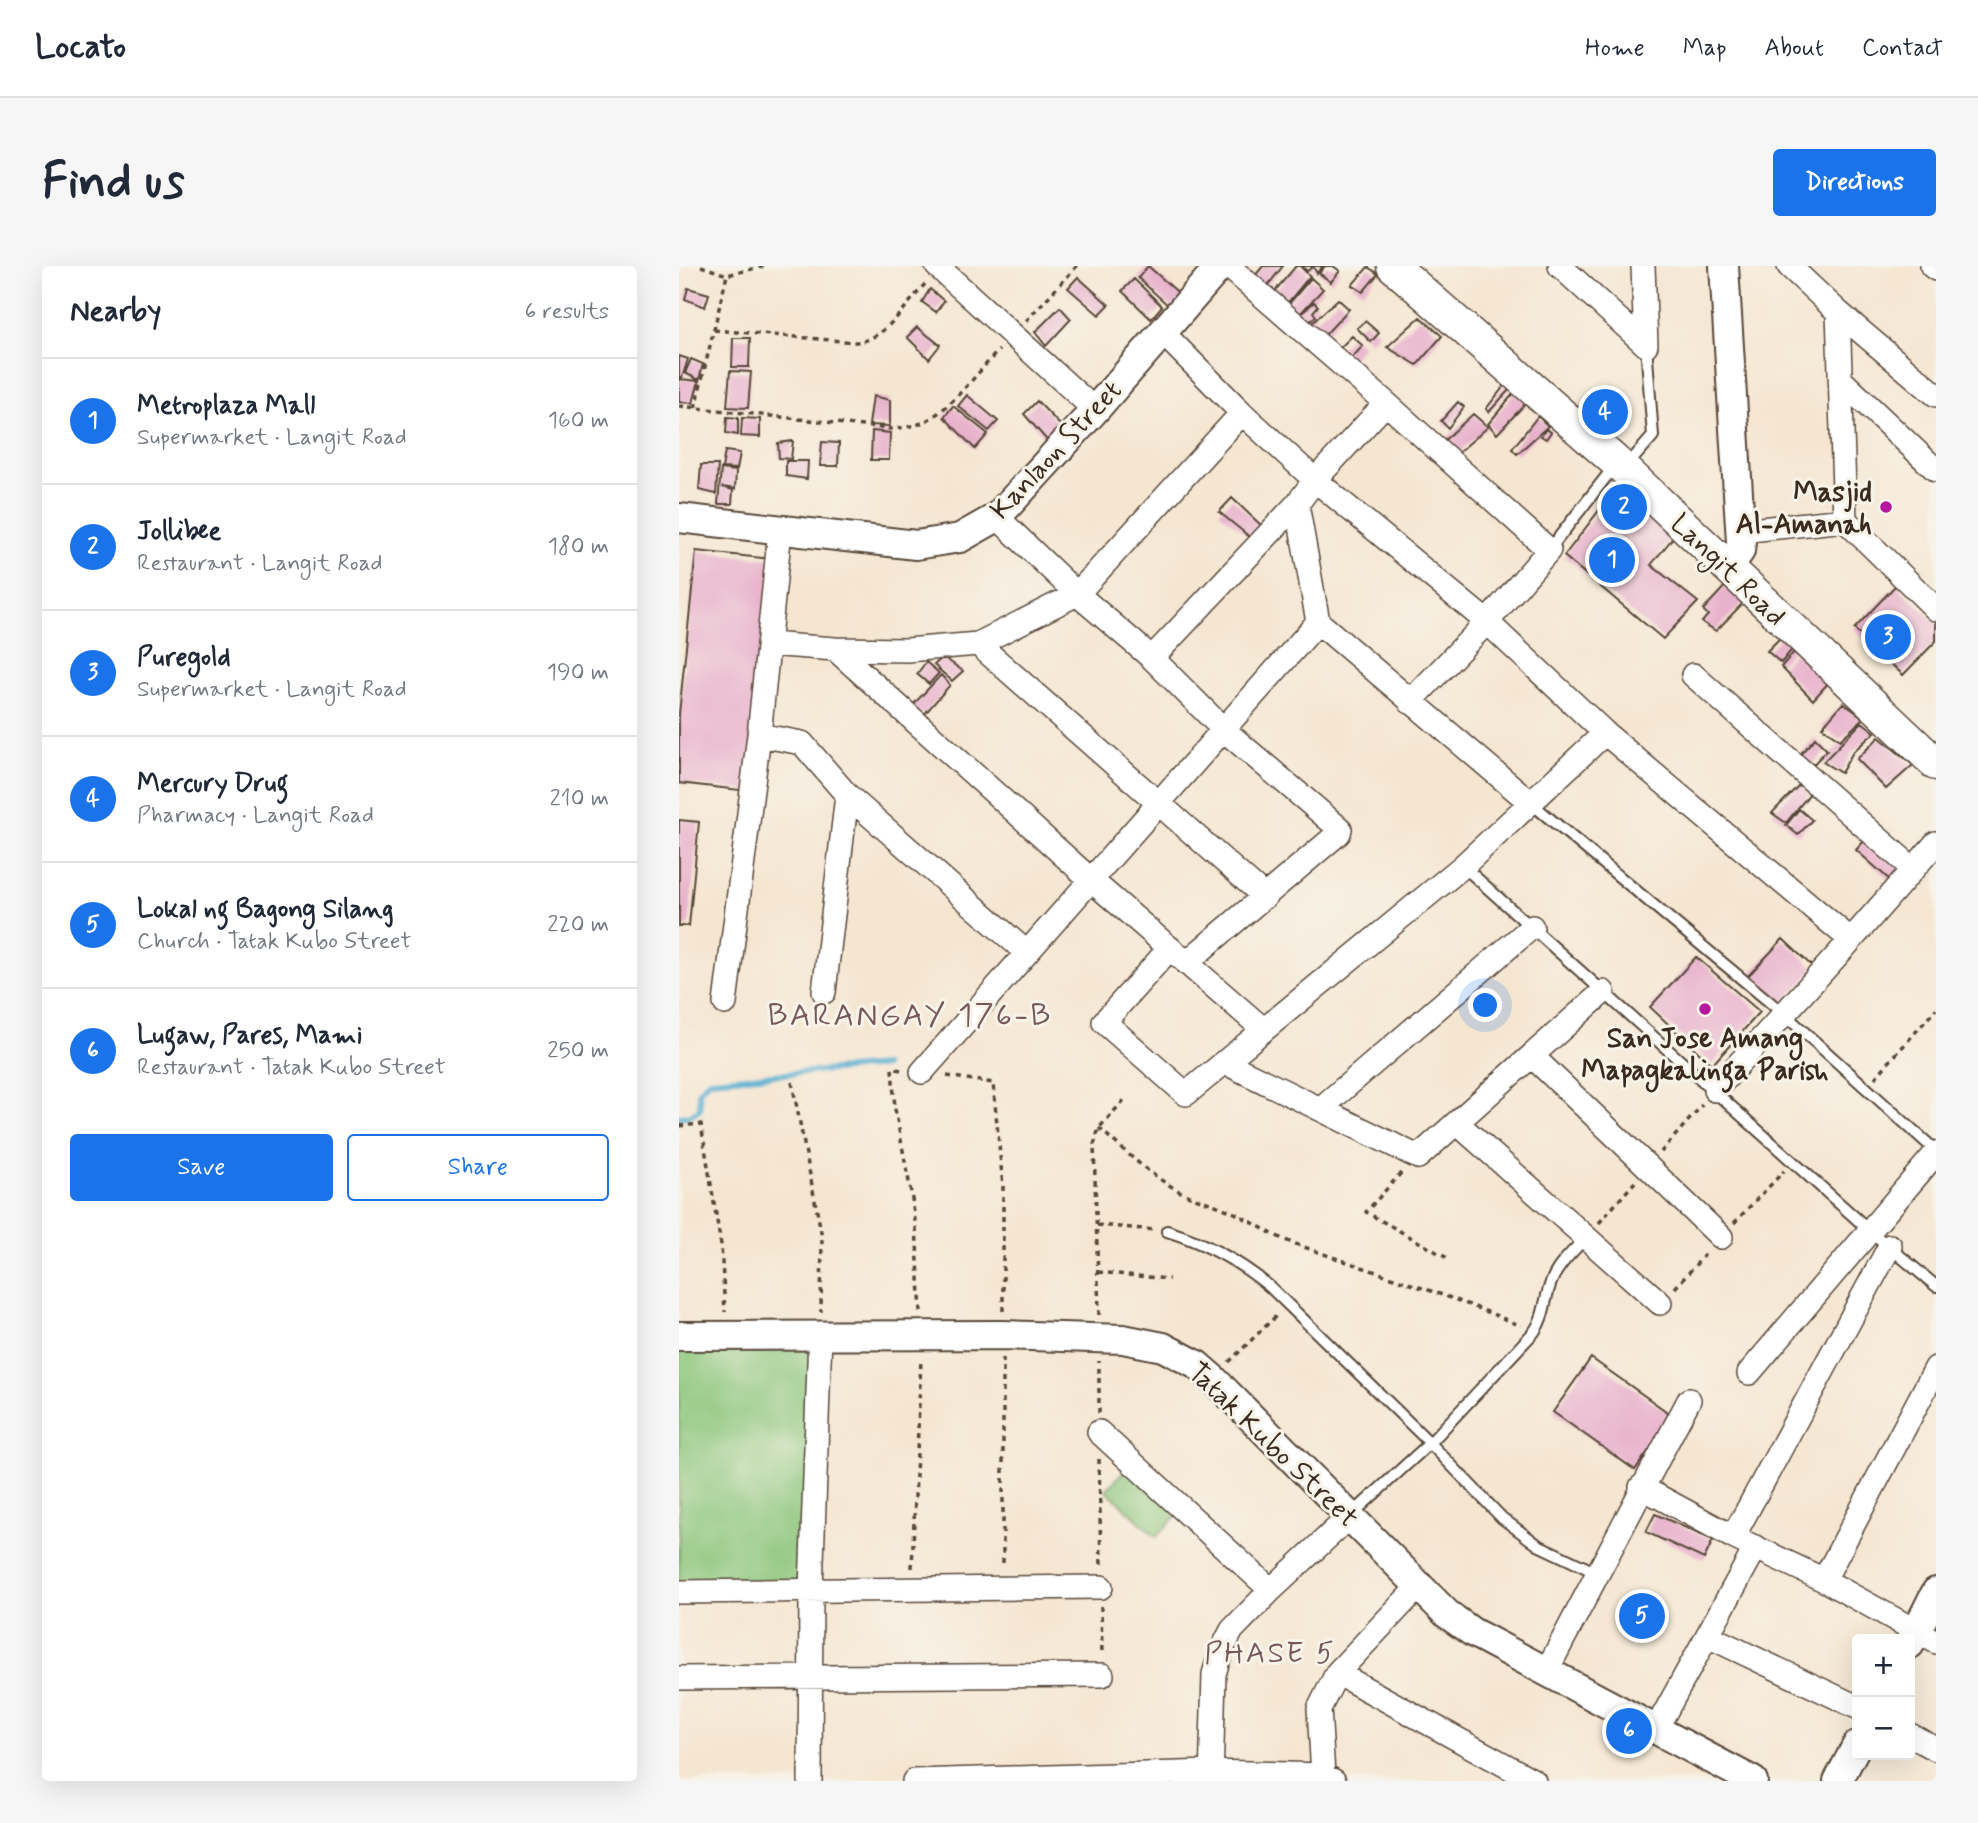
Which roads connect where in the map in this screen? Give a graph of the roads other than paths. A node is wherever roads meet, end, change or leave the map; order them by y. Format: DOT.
graph roads {
  1 [pos="1220,266"];
  2 [pos="1227,266"];
  3 [pos="1393,266"];
  4 [pos="1560,266"];
  5 [pos="1643,266"];
  6 [pos="1724,266"];
  7 [pos="1789,266"];
  8 [pos="938,267"];
  9 [pos="1838,312"];
  10 [pos="1163,332"];
  11 [pos="1646,345"];
  12 [pos="1841,380"];
  13 [pos="1936,395"];
  14 [pos="1386,403"];
  15 [pos="1095,410"];
  16 [pos="1242,412"];
  17 [pos="1620,466"];
  18 [pos="1936,470"];
  19 [pos="1315,480"];
  20 [pos="1297,504"];
  21 [pos="997,517"];
  22 [pos="679,518"];
  23 [pos="1845,520"];
  24 [pos="780,530"];
  25 [pos="1741,531"];
  26 [pos="1549,550"];
  27 [pos="1729,566"];
  28 [pos="1077,594"];
  29 [pos="1936,609"];
  30 [pos="1318,622"];
  31 [pos="1487,622"];
  32 [pos="768,644"];
  33 [pos="978,644"];
  34 [pos="835,649"];
  35 [pos="1152,658"];
  36 [pos="1693,675"];
  37 [pos="1410,702"];
  38 [pos="1224,730"];
  39 [pos="1605,733"];
  40 [pos="758,735"];
  41 [pos="1934,758"];
  42 [pos="847,795"];
  43 [pos="1159,803"];
  44 [pos="1531,803"];
  45 [pos="1936,843"];
  46 [pos="1463,866"];
  47 [pos="1913,869"];
  48 [pos="1091,880"];
  49 [pos="1265,897"];
  50 [pos="1532,927"];
  51 [pos="1851,940"];
  52 [pos="1027,953"];
  53 [pos="1178,956"];
  54 [pos="824,992"];
  55 [pos="1603,992"];
  56 [pos="725,1003"];
  57 [pos="1784,1014"];
  58 [pos="1263,1029"];
  59 [pos="1532,1056"];
  60 [pos="1224,1062"];
  61 [pos="922,1072"];
  62 [pos="1715,1090"];
  63 [pos="1320,1109"];
  64 [pos="1457,1123"];
  65 [pos="1936,1152"];
  66 [pos="1869,1230"];
  67 [pos="1167,1231"];
  68 [pos="1587,1237"];
  69 [pos="1721,1237"];
  70 [pos="1890,1246"];
  71 [pos="1936,1286"];
  72 [pos="1660,1304"];
  73 [pos="820,1335"];
  74 [pos="679,1336"];
  75 [pos="1936,1368"];
  76 [pos="1749,1373"];
  77 [pos="1689,1400"];
  78 [pos="1099,1432"];
  79 [pos="1430,1443"];
  80 [pos="1641,1487"];
  81 [pos="1349,1517"];
  82 [pos="1733,1536"];
  83 [pos="1756,1547"];
  84 [pos="1597,1573"];
  85 [pos="1824,1580"];
  86 [pos="1419,1586"];
  87 [pos="1101,1587"];
  88 [pos="811,1590"];
  89 [pos="1271,1590"];
  90 [pos="679,1592"];
  91 [pos="1936,1592"];
  92 [pos="1708,1636"];
  93 [pos="1921,1639"];
  94 [pos="1546,1672"];
  95 [pos="1337,1673"];
  96 [pos="1102,1675"];
  97 [pos="679,1678"];
  98 [pos="811,1678"];
  99 [pos="1852,1705"];
  100 [pos="1656,1729"];
  101 [pos="1915,1738"];
  102 [pos="1936,1749"];
  103 [pos="1852,1754"];
  104 [pos="1212,1776"];
  105 [pos="1329,1778"];
  106 [pos="810,1781"];
  107 [pos="913,1781"];
  108 [pos="1534,1781"];
  109 [pos="1753,1781"];
  110 [pos="1838,1781"];
  1 -- 10 [label="street, Kanlaon Street"];
  2 -- 14 [label="street"];
  3 -- 17 [label="main road, Langit Road"];
  4 -- 11 [label="street"];
  5 -- 11 [label="street"];
  6 -- 25 [label="street"];
  7 -- 9 [label="street"];
  8 -- 15 [label="street"];
  9 -- 12 [label="street"];
  9 -- 13 [label="street"];
  10 -- 15 [label="street, Kanlaon Street"];
  10 -- 16 [label="street"];
  11 -- 17 [label="lane"];
  12 -- 18 [label="street"];
  12 -- 23 [label="street"];
  14 -- 19 [label="street"];
  14 -- 26 [label="street"];
  15 -- 21 [label="street, Kanlaon Street"];
  16 -- 19 [label="street"];
  16 -- 28 [label="street"];
  17 -- 26 [label="lane"];
  17 -- 27 [label="main road, Langit Road"];
  19 -- 20 [label="street"];
  19 -- 31 [label="street"];
  20 -- 30 [label="street"];
  20 -- 35 [label="street"];
  21 -- 24 [label="street, Kanlaon Street"];
  21 -- 28 [label="street"];
  22 -- 24 [label="street, Kanlaon Street"];
  23 -- 25 [label="street"];
  23 -- 29 [label="street"];
  24 -- 32 [label="street"];
  25 -- 27 [label="street"];
  26 -- 31 [label="street"];
  27 -- 41 [label="main road, Langit Road"];
  28 -- 33 [label="street"];
  28 -- 35 [label="street"];
  30 -- 37 [label="street"];
  30 -- 38 [label="street"];
  31 -- 37 [label="street"];
  31 -- 39 [label="street"];
  32 -- 34 [label="street"];
  32 -- 40 [label="street"];
  33 -- 34 [label="street"];
  33 -- 43 [label="street"];
  34 -- 48 [label="street"];
  35 -- 38 [label="street"];
  36 -- 47 [label="street"];
  37 -- 44 [label="street"];
  38 -- 43 [label="street"];
  38 -- 49 [label="street"];
  39 -- 44 [label="street"];
  39 -- 51 [label="street"];
  40 -- 42 [label="street"];
  40 -- 56 [label="street"];
  42 -- 52 [label="street"];
  42 -- 54 [label="street"];
  43 -- 48 [label="street"];
  43 -- 49 [label="street"];
  44 -- 46 [label="street"];
  44 -- 57 [label="lane"];
  45 -- 47 [label="street"];
  46 -- 50 [label="lane"];
  46 -- 58 [label="street"];
  47 -- 51 [label="street"];
  48 -- 52 [label="street"];
  48 -- 53 [label="street"];
  49 -- 53 [label="street"];
  50 -- 55 [label="lane"];
  50 -- 63 [label="street"];
  51 -- 57 [label="street"];
  52 -- 61 [label="street"];
  53 -- 58 [label="street"];
  53 -- 60 [label="street"];
  55 -- 59 [label="street"];
  55 -- 62 [label="lane"];
  57 -- 62 [label="street"];
  57 -- 65 [label="lane"];
  58 -- 60 [label="street"];
  59 -- 64 [label="street"];
  59 -- 69 [label="street"];
  60 -- 63 [label="street"];
  62 -- 66 [label="lane"];
  63 -- 64 [label="street"];
  64 -- 68 [label="street"];
  65 -- 66 [label="street"];
  66 -- 70 [label="lane"];
  66 -- 76 [label="street"];
  67 -- 79 [label="lane"];
  68 -- 72 [label="street"];
  68 -- 79 [label="lane"];
  70 -- 71 [label="lane"];
  70 -- 82 [label="street"];
  73 -- 74 [label="street, Tatak Kubo Street"];
  73 -- 81 [label="street, Tatak Kubo Street"];
  73 -- 88 [label="street"];
  75 -- 85 [label="street"];
  77 -- 80 [label="street"];
  78 -- 89 [label="street"];
  79 -- 81 [label="lane"];
  79 -- 84 [label="lane"];
  80 -- 82 [label="street"];
  80 -- 84 [label="street"];
  81 -- 86 [label="street, Tatak Kubo Street"];
  81 -- 89 [label="street"];
  82 -- 83 [label="street"];
  83 -- 85 [label="street"];
  83 -- 92 [label="street"];
  84 -- 94 [label="street"];
  85 -- 93 [label="street"];
  86 -- 94 [label="street, Tatak Kubo Street"];
  86 -- 95 [label="street"];
  87 -- 88 [label="street"];
  88 -- 90 [label="street"];
  88 -- 98 [label="street"];
  89 -- 104 [label="street"];
  91 -- 93 [label="street"];
  92 -- 99 [label="street"];
  92 -- 100 [label="street"];
  94 -- 100 [label="street, Tatak Kubo Street"];
  95 -- 105 [label="street"];
  95 -- 108 [label="street"];
  96 -- 98 [label="street"];
  97 -- 98 [label="street"];
  98 -- 106 [label="street"];
  100 -- 109 [label="street, Tatak Kubo Street"];
  101 -- 102 [label="street"];
  103 -- 110 [label="street"];
  104 -- 105 [label="street"];
  104 -- 107 [label="street"];
}
